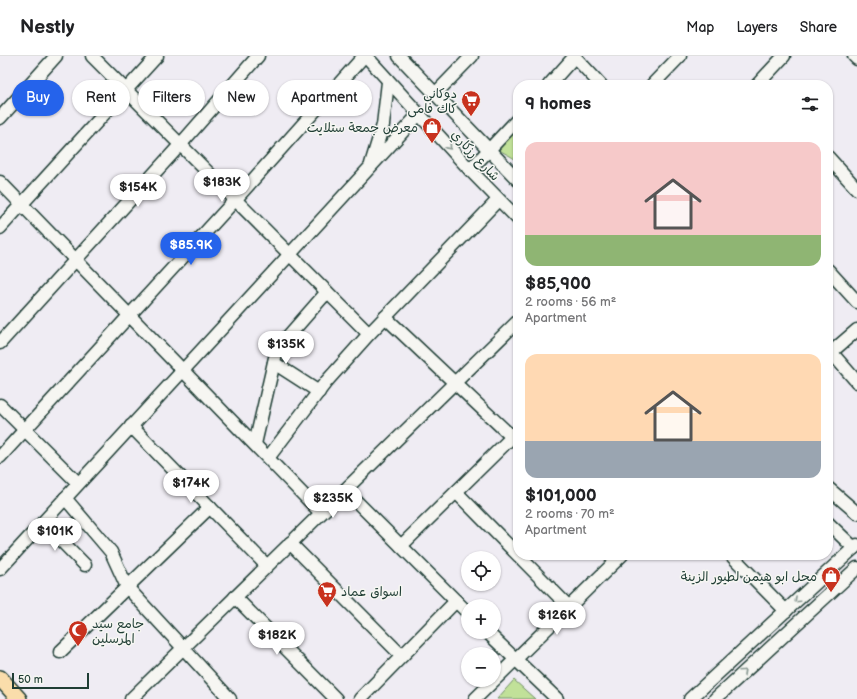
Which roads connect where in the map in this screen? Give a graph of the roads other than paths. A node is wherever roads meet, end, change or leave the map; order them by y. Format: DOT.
graph roads {
  1 [pos="56,56"];
  2 [pos="92,56"];
  3 [pos="157,56"];
  4 [pos="258,56"];
  5 [pos="365,56"];
  6 [pos="398,56"];
  7 [pos="472,56"];
  8 [pos="575,56"];
  9 [pos="680,56"];
  10 [pos="784,56"];
  11 [pos="854,56"];
  12 [pos="857,59"];
  13 [pos="116,80"];
  14 [pos="553,80"];
  15 [pos="596,80"];
  16 [pos="657,80"];
  17 [pos="763,80"];
  18 [pos="388,82"];
  19 [pos="130,88"];
  20 [pos="436,93"];
  21 [pos="130,94"];
  22 [pos="419,114"];
  23 [pos="104,116"];
  24 [pos="0,118"];
  25 [pos="513,124"];
  26 [pos="180,145"];
  27 [pos="489,150"];
  28 [pos="833,163"];
  29 [pos="370,169"];
  30 [pos="470,170"];
  31 [pos="513,175"];
  32 [pos="0,182"];
  33 [pos="857,189"];
  34 [pos="235,200"];
  35 [pos="498,200"];
  36 [pos="21,204"];
  37 [pos="513,214"];
  38 [pos="0,228"];
  39 [pos="290,254"];
  40 [pos="75,259"];
  41 [pos="833,276"];
  42 [pos="327,292"];
  43 [pos="857,302"];
  44 [pos="130,316"];
  45 [pos="385,317"];
  46 [pos="513,326"];
  47 [pos="857,330"];
  48 [pos="369,334"];
  49 [pos="0,343"];
  50 [pos="833,351"];
  51 [pos="833,357"];
  52 [pos="274,363"];
  53 [pos="183,371"];
  54 [pos="857,382"];
  55 [pos="456,383"];
  56 [pos="319,392"];
  57 [pos="0,405"];
  58 [pos="132,426"];
  59 [pos="25,431"];
  60 [pos="513,432"];
  61 [pos="513,436"];
  62 [pos="255,444"];
  63 [pos="0,457"];
  64 [pos="268,458"];
  65 [pos="78,483"];
  66 [pos="345,490"];
  67 [pos="456,492"];
  68 [pos="833,497"];
  69 [pos="65,498"];
  70 [pos="210,507"];
  71 [pos="321,513"];
  72 [pos="857,513"];
  73 [pos="43,522"];
  74 [pos="833,527"];
  75 [pos="290,543"];
  76 [pos="513,543"];
  77 [pos="401,546"];
  78 [pos="856,547"];
  79 [pos="528,560"];
  80 [pos="617,560"];
  81 [pos="736,560"];
  82 [pos="85,565"];
  83 [pos="267,566"];
  84 [pos="857,568"];
  85 [pos="0,569"];
  86 [pos="127,587"];
  87 [pos="235,597"];
  88 [pos="456,601"];
  89 [pos="461,606"];
  90 [pos="568,607"];
  91 [pos="786,611"];
  92 [pos="494,639"];
  93 [pos="182,649"];
  94 [pos="60,652"];
  95 [pos="402,656"];
  96 [pos="515,660"];
  97 [pos="0,678"];
  98 [pos="19,699"];
  99 [pos="130,699"];
  100 [pos="230,699"];
  101 [pos="336,699"];
  102 [pos="360,699"];
  103 [pos="475,699"];
  104 [pos="557,699"];
  105 [pos="690,699"];
  106 [pos="715,699"];
  1 -- 24 [label="street"];
  2 -- 13 [label="street"];
  3 -- 19 [label="street"];
  4 -- 26 [label="street"];
  5 -- 18 [label="street, شارع رزكاري"];
  5 -- 34 [label="street"];
  6 -- 20 [label="street, شارع رزكاري"];
  7 -- 20 [label="street"];
  8 -- 14 [label="street"];
  8 -- 15 [label="street"];
  9 -- 16 [label="street"];
  10 -- 17 [label="street"];
  11 -- 12 [label="street"];
  18 -- 22 [label="street, شارع رزكاري"];
  18 -- 29 [label="street"];
  20 -- 27 [label="street, شارع رزكاري"];
  21 -- 26 [label="street"];
  22 -- 29 [label="street"];
  22 -- 30 [label="street, شارع رزكاري, one-way"];
  23 -- 36 [label="street"];
  25 -- 27 [label="street"];
  26 -- 34 [label="street"];
  26 -- 40 [label="street"];
  27 -- 30 [label="street"];
  27 -- 31 [label="street, شارع رزكاري"];
  28 -- 33 [label="street"];
  29 -- 39 [label="street"];
  30 -- 35 [label="street, شارع رزكاري"];
  32 -- 36 [label="street"];
  34 -- 39 [label="street"];
  34 -- 44 [label="street"];
  35 -- 37 [label="street, شارع رزكاري"];
  35 -- 45 [label="street"];
  36 -- 38 [label="street"];
  36 -- 40 [label="street"];
  39 -- 42 [label="street"];
  39 -- 53 [label="street"];
  40 -- 44 [label="street"];
  40 -- 49 [label="street"];
  41 -- 43 [label="street"];
  42 -- 48 [label="street"];
  42 -- 52 [label="street"];
  44 -- 53 [label="street"];
  44 -- 59 [label="street"];
  45 -- 48 [label="street"];
  45 -- 55 [label="street"];
  46 -- 55 [label="street"];
  47 -- 50 [label="street"];
  48 -- 56 [label="street"];
  51 -- 54 [label="street"];
  52 -- 56 [label="street"];
  52 -- 62 [label="street"];
  53 -- 58 [label="street"];
  53 -- 62 [label="street"];
  55 -- 60 [label="street"];
  55 -- 66 [label="street"];
  56 -- 64 [label="street"];
  57 -- 59 [label="street"];
  58 -- 65 [label="street"];
  58 -- 70 [label="street"];
  59 -- 63 [label="street"];
  59 -- 65 [label="street"];
  61 -- 67 [label="street"];
  62 -- 64 [label="street"];
  64 -- 71 [label="street"];
  65 -- 69 [label="street"];
  66 -- 71 [label="street"];
  66 -- 77 [label="street"];
  67 -- 76 [label="street"];
  67 -- 77 [label="street"];
  68 -- 72 [label="street"];
  69 -- 73 [label="street"];
  69 -- 86 [label="street"];
  70 -- 83 [label="street"];
  70 -- 86 [label="street"];
  71 -- 75 [label="street"];
  73 -- 82 [label="street"];
  73 -- 85 [label="street"];
  74 -- 78 [label="street"];
  75 -- 83 [label="street"];
  75 -- 95 [label="street"];
  77 -- 88 [label="street"];
  78 -- 91 [label="street, one-way"];
  79 -- 90 [label="street"];
  80 -- 90 [label="street"];
  81 -- 91 [label="street"];
  83 -- 87 [label="street"];
  106 -- 84 [label="street, one-way"];
  86 -- 93 [label="street"];
  86 -- 94 [label="street"];
  87 -- 93 [label="street"];
  87 -- 101 [label="street"];
  88 -- 89 [label="street"];
  88 -- 95 [label="street"];
  90 -- 96 [label="street"];
  91 -- 105 [label="street"];
  92 -- 96 [label="street"];
  93 -- 99 [label="street"];
  93 -- 100 [label="street"];
  95 -- 102 [label="street"];
  96 -- 103 [label="street"];
  96 -- 104 [label="street"];
  97 -- 98 [label="main road"];
}
